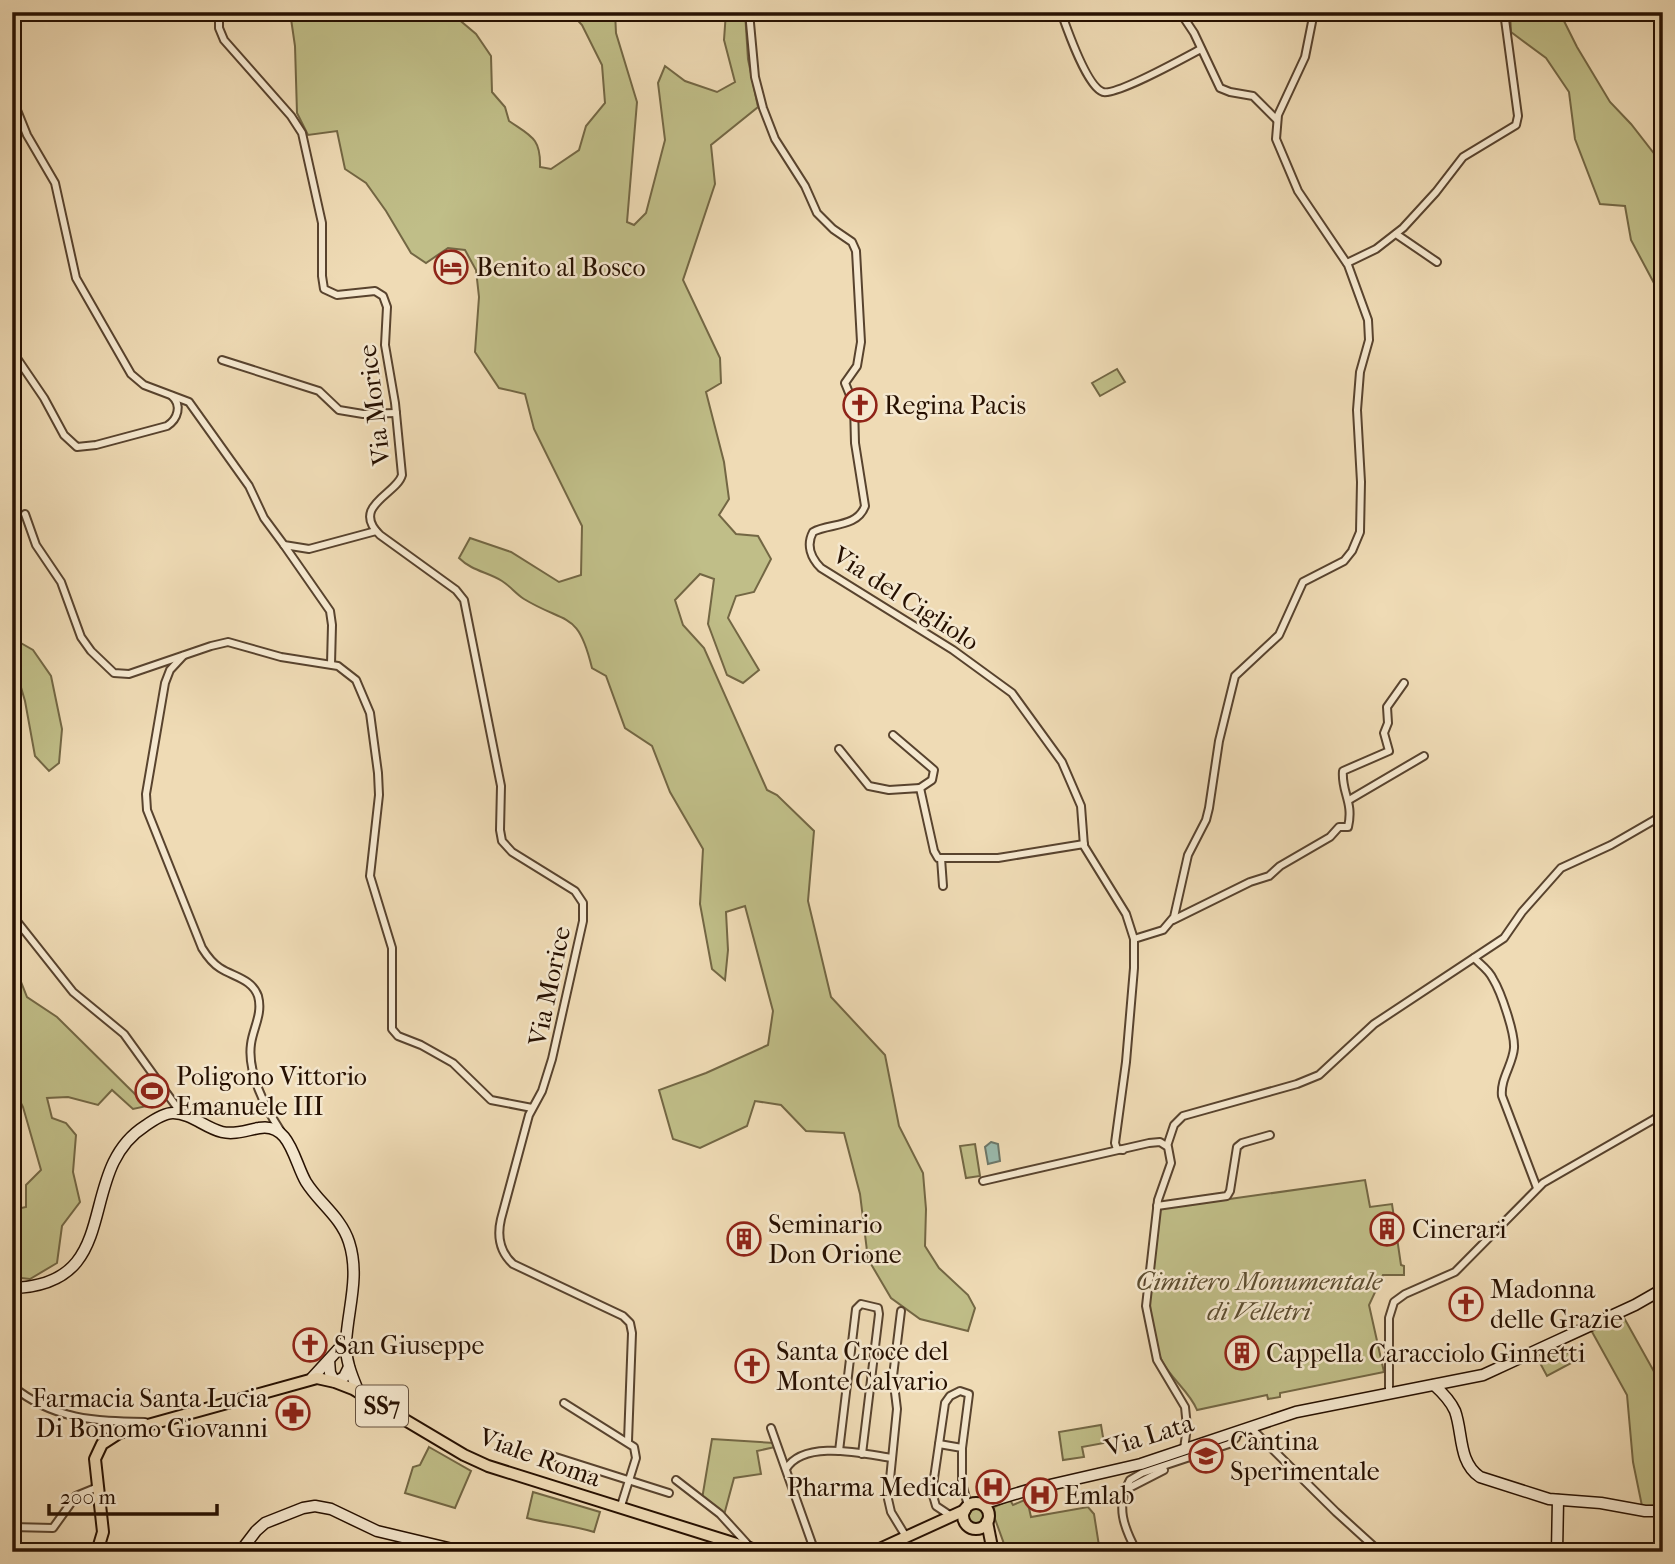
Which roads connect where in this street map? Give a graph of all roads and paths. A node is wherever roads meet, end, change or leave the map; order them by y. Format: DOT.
graph roads {
  1 [pos="20,12"];
  2 [pos="219,12"];
  3 [pos="749,12"];
  4 [pos="1061,12"];
  5 [pos="1180,12"];
  6 [pos="1314,12"];
  7 [pos="1504,12"];
  8 [pos="12,27"];
  9 [pos="1201,49"];
  10 [pos="12,98"];
  11 [pos="1277,120"];
  12 [pos="1396,234"];
  13 [pos="1437,262"];
  14 [pos="1347,263"];
  15 [pos="12,351"];
  16 [pos="222,360"];
  17 [pos="171,395"];
  18 [pos="396,413"];
  19 [pos="25,514"];
  20 [pos="376,531"];
  21 [pos="284,545"];
  22 [pos="185,655"];
  23 [pos="331,664"];
  24 [pos="1404,683"];
  25 [pos="894,735"];
  26 [pos="839,749"];
  27 [pos="1424,756"];
  28 [pos="920,788"];
  29 [pos="1349,800"];
  30 [pos="1663,815"];
  31 [pos="1084,844"];
  32 [pos="941,858"];
  33 [pos="943,886"];
  34 [pos="12,915"];
  35 [pos="1173,920"];
  36 [pos="1134,939"];
  37 [pos="1474,958"];
  38 [pos="532,1108"];
  39 [pos="1663,1114"];
  40 [pos="183,1115"];
  41 [pos="282,1134"];
  42 [pos="1270,1135"];
  43 [pos="1167,1146"];
  44 [pos="1123,1150"];
  45 [pos="983,1181"];
  46 [pos="1537,1188"];
  47 [pos="1157,1206"];
  48 [pos="12,1288"];
  49 [pos="1663,1289"];
  50 [pos="901,1311"];
  51 [pos="346,1340"];
  52 [pos="329,1360"];
  53 [pos="349,1367"];
  54 [pos="312,1378"];
  55 [pos="335,1382"];
  56 [pos="1434,1385"];
  57 [pos="12,1386"];
  58 [pos="359,1393"];
  59 [pos="1390,1394"];
  60 [pos="564,1403"];
  61 [pos="154,1423"];
  62 [pos="1249,1427"];
  63 [pos="771,1428"];
  64 [pos="1238,1431"];
  65 [pos="628,1441"];
  66 [pos="939,1444"];
  67 [pos="962,1448"];
  68 [pos="1185,1449"];
  69 [pos="839,1451"];
  70 [pos="546,1454"];
  71 [pos="862,1454"];
  72 [pos="892,1458"];
  73 [pos="786,1469"];
  74 [pos="629,1480"];
  75 [pos="676,1480"];
  76 [pos="98,1487"];
  77 [pos="670,1493"];
  78 [pos="1558,1500"];
  79 [pos="966,1508"];
  80 [pos="620,1509"];
  81 [pos="1663,1511"];
  82 [pos="986,1513"];
  83 [pos="951,1516"];
  84 [pos="724,1521"];
  85 [pos="936,1522"];
  86 [pos="972,1527"];
  87 [pos="12,1528"];
  88 [pos="719,1537"];
  89 [pos="902,1537"];
  90 [pos="750,1547"];
  91 [pos="991,1549"];
  92 [pos="97,1552"];
  93 [pos="240,1552"];
  94 [pos="465,1552"];
  95 [pos="762,1552"];
  96 [pos="815,1552"];
  97 [pos="873,1552"];
  98 [pos="894,1552"];
  99 [pos="902,1552"];
  100 [pos="1137,1552"];
  101 [pos="1380,1552"];
  102 [pos="1557,1552"];
  1 -- 8 [label="street"];
  2 -- 18 [label="street, Via Morice"];
  3 -- 31 [label="street, Via del Cigliolo"];
  4 -- 9 [label="street"];
  5 -- 9 [label="street"];
  6 -- 11 [label="street"];
  7 -- 12 [label="street"];
  9 -- 11 [label="street"];
  10 -- 17 [label="street"];
  11 -- 14 [label="street"];
  12 -- 13 [label="street"];
  12 -- 14 [label="street"];
  14 -- 35 [label="street"];
  15 -- 17 [label="street"];
  16 -- 18 [label="street"];
  17 -- 21 [label="street"];
  18 -- 20 [label="street, Via Morice"];
  19 -- 22 [label="street"];
  20 -- 21 [label="street"];
  20 -- 38 [label="street, Via Morice"];
  21 -- 23 [label="street"];
  22 -- 23 [label="street"];
  22 -- 41 [label="street"];
  23 -- 38 [label="street"];
  24 -- 29 [label="street"];
  25 -- 28 [label="street"];
  26 -- 28 [label="street"];
  27 -- 29 [label="street"];
  28 -- 32 [label="street"];
  29 -- 35 [label="street"];
  30 -- 37 [label="street"];
  31 -- 32 [label="street"];
  31 -- 36 [label="street, Via del Cigliolo"];
  32 -- 33 [label="street"];
  34 -- 40 [label="street"];
  35 -- 36 [label="street"];
  36 -- 44 [label="street, Via del Cigliolo"];
  37 -- 43 [label="street"];
  37 -- 46 [label="street"];
  38 -- 65 [label="street"];
  39 -- 46 [label="street"];
  40 -- 41 [label="main road"];
  40 -- 48 [label="main road"];
  41 -- 51 [label="main road"];
  42 -- 47 [label="street"];
  43 -- 44 [label="street"];
  43 -- 47 [label="street"];
  44 -- 45 [label="street"];
  46 -- 59 [label="street"];
  47 -- 68 [label="street"];
  49 -- 56 [label="main road, Via Lata"];
  50 -- 72 [label="street"];
  51 -- 52 [label="main road"];
  51 -- 53 [label="main road"];
  52 -- 54 [label="main road"];
  52 -- 55 [label="main road"];
  53 -- 55 [label="main road"];
  53 -- 58 [label="main road"];
  54 -- 55 [label="main road, Viale Roma / SS7"];
  54 -- 61 [label="main road, Viale Roma / SS7"];
  55 -- 58 [label="main road, Viale Roma / SS7"];
  56 -- 59 [label="main road, Via Lata"];
  56 -- 78 [label="main road"];
  57 -- 61 [label="street"];
  58 -- 80 [label="main road, Viale Roma / SS7"];
  59 -- 62 [label="main road, Via Lata"];
  60 -- 65 [label="street"];
  61 -- 76 [label="main road, Viale Roma / SS7"];
  62 -- 64 [label="main road, Via Lata"];
  62 -- 101 [label="street"];
  63 -- 73 [label="street"];
  64 -- 68 [label="main road, Via Lata"];
  64 -- 100 [label="street"];
  65 -- 74 [label="street"];
  66 -- 67 [label="street"];
  66 -- 67 [label="street"];
  66 -- 83 [label="street"];
  67 -- 79 [label="street"];
  68 -- 82 [label="main road, Via Lata"];
  69 -- 71 [label="street"];
  69 -- 71 [label="street"];
  69 -- 73 [label="street"];
  70 -- 74 [label="street"];
  71 -- 72 [label="street"];
  72 -- 89 [label="street"];
  73 -- 96 [label="street"];
  74 -- 77 [label="street"];
  74 -- 80 [label="street"];
  75 -- 84 [label="street"];
  76 -- 87 [label="street"];
  76 -- 92 [label="main road, Viale Roma / SS7"];
  78 -- 81 [label="main road"];
  78 -- 102 [label="main road"];
  79 -- 82 [label="main road"];
  79 -- 83 [label="main road"];
  79 -- 86 [label="main road"];
  80 -- 88 [label="main road, Viale Roma / SS7"];
  82 -- 86 [label="main road"];
  82 -- 91 [label="main road"];
  83 -- 85 [label="main road"];
  84 -- 88 [label="street"];
  84 -- 90 [label="street"];
  85 -- 86 [label="main road"];
  85 -- 89 [label="main road"];
  86 -- 91 [label="main road"];
  88 -- 90 [label="main road, Viale Roma / SS7"];
  89 -- 97 [label="main road"];
  89 -- 98 [label="street"];
  89 -- 99 [label="street"];
  90 -- 95 [label="main road, Viale Roma / SS7"];
  93 -- 94 [label="main road"];
}
